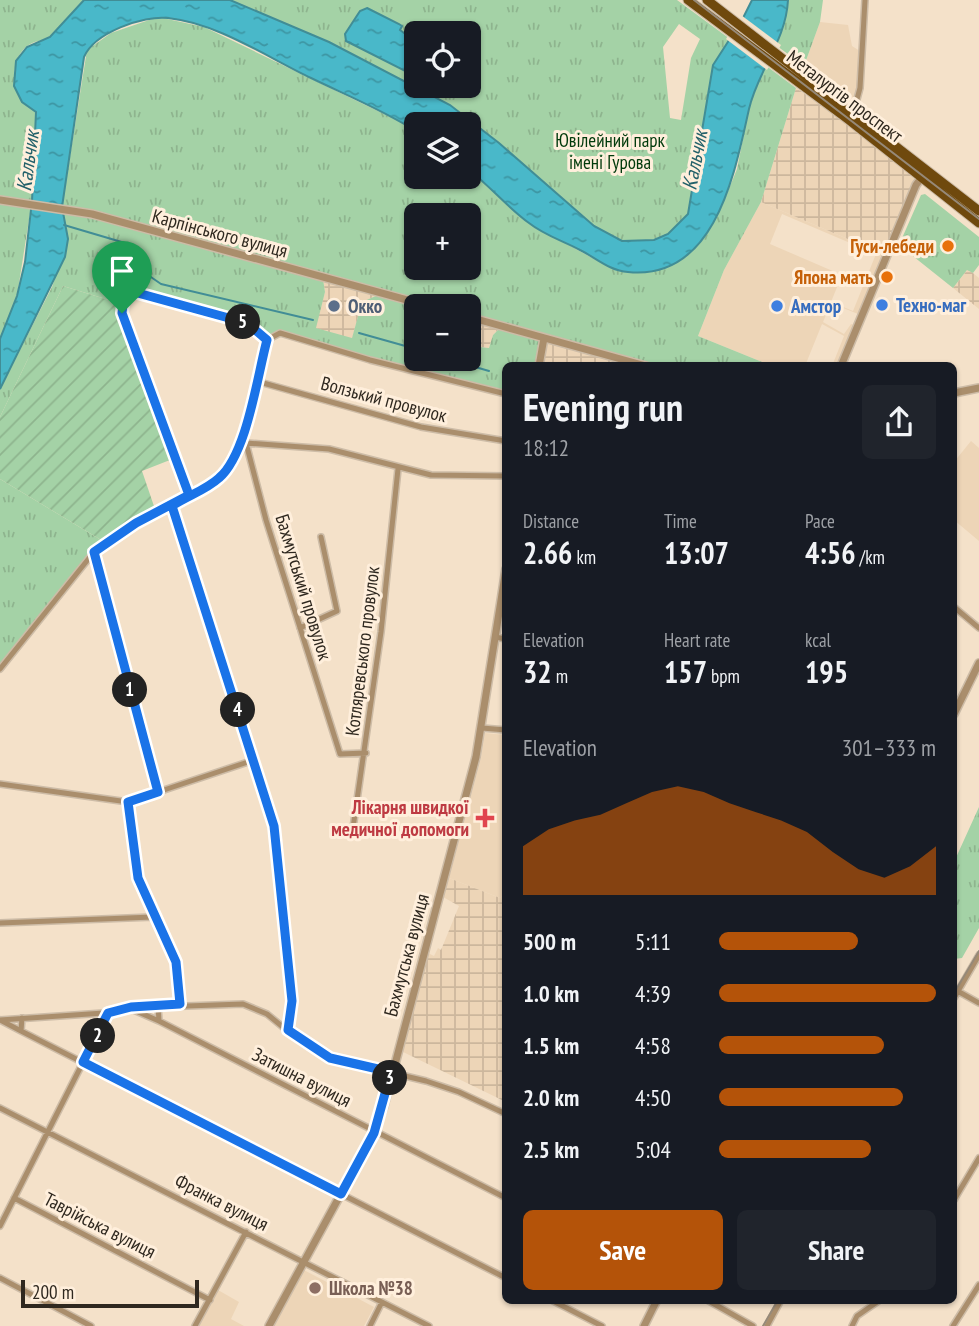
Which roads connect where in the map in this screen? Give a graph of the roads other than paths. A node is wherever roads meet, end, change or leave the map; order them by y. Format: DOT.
graph roads {
  1 [pos="688,0"];
  2 [pos="707,0"];
  3 [pos="865,0"];
  4 [pos="852,116"];
  5 [pos="925,174"];
  6 [pos="0,200"];
  7 [pos="979,211"];
  8 [pos="979,223"];
  9 [pos="404,299"];
  10 [pos="481,320"];
  11 [pos="544,338"];
  12 [pos="267,340"];
  13 [pos="539,362"];
  14 [pos="631,362"];
  15 [pos="843,362"];
  16 [pos="256,381"];
  17 [pos="979,388"];
  18 [pos="957,392"];
  19 [pos="502,393"];
  20 [pos="502,439"];
  21 [pos="243,443"];
  22 [pos="398,469"];
  23 [pos="502,476"];
  24 [pos="189,495"];
  25 [pos="172,506"];
  26 [pos="321,537"];
  27 [pos="94,552"];
  28 [pos="502,594"];
  29 [pos="957,610"];
  30 [pos="300,628"];
  31 [pos="979,628"];
  32 [pos="495,637"];
  33 [pos="502,638"];
  34 [pos="979,663"];
  35 [pos="0,669"];
  36 [pos="957,708"];
  37 [pos="482,728"];
  38 [pos="502,730"];
  39 [pos="366,753"];
  40 [pos="254,760"];
  41 [pos="0,784"];
  42 [pos="158,792"];
  43 [pos="128,802"];
  44 [pos="352,835"];
  45 [pos="153,917"];
  46 [pos="0,923"];
  47 [pos="979,955"];
  48 [pos="957,988"];
  49 [pos="957,991"];
  50 [pos="979,1003"];
  51 [pos="180,1004"];
  52 [pos="158,1006"];
  53 [pos="129,1008"];
  54 [pos="108,1013"];
  55 [pos="22,1018"];
  56 [pos="0,1020"];
  57 [pos="159,1021"];
  58 [pos="288,1030"];
  59 [pos="21,1031"];
  60 [pos="83,1062"];
  61 [pos="391,1072"];
  62 [pos="0,1108"];
  63 [pos="502,1112"];
  64 [pos="48,1131"];
  65 [pos="374,1133"];
  66 [pos="979,1158"];
  67 [pos="957,1188"];
  68 [pos="341,1194"];
  69 [pos="502,1196"];
  70 [pos="14,1198"];
  71 [pos="0,1226"];
  72 [pos="246,1232"];
  73 [pos="304,1262"];
  74 [pos="502,1276"];
  75 [pos="0,1278"];
  76 [pos="979,1285"];
  77 [pos="210,1300"];
  78 [pos="382,1302"];
  79 [pos="559,1304"];
  80 [pos="655,1304"];
  81 [pos="714,1304"];
  82 [pos="779,1304"];
  83 [pos="874,1304"];
  84 [pos="92,1326"];
  85 [pos="195,1326"];
  86 [pos="269,1326"];
  87 [pos="370,1326"];
  88 [pos="429,1326"];
  89 [pos="602,1326"];
  90 [pos="644,1326"];
  91 [pos="753,1326"];
  92 [pos="767,1326"];
  93 [pos="852,1326"];
  94 [pos="953,1326"];
  1 -- 4 [label="main road, Металургів проспект"];
  2 -- 4 [label="main road, Металургів проспект"];
  3 -- 4 [label="street"];
  4 -- 5 [label="main road, Металургів проспект"];
  5 -- 7 [label="main road, Металургів проспект"];
  5 -- 8 [label="main road, Металургів проспект"];
  5 -- 15 [label="street"];
  6 -- 9 [label="street, Карпінського вулиця"];
  10 -- 11 [label="street"];
  11 -- 13 [label="street"];
  11 -- 14 [label="street"];
  12 -- 16 [label="street"];
  12 -- 19 [label="street"];
  12 -- 24 [label="street"];
  16 -- 20 [label="street, Волзький провулок"];
  16 -- 21 [label="street"];
  17 -- 18 [label="street"];
  21 -- 22 [label="street"];
  21 -- 24 [label="street"];
  21 -- 30 [label="street, Бахмутський провулок"];
  22 -- 23 [label="street"];
  22 -- 39 [label="street, Котляревського провулок"];
  24 -- 25 [label="street"];
  25 -- 27 [label="street"];
  25 -- 40 [label="street"];
  26 -- 30 [label="street"];
  27 -- 35 [label="street"];
  27 -- 42 [label="street"];
  28 -- 32 [label="street, Бахмутська вулиця"];
  29 -- 31 [label="street"];
  30 -- 39 [label="street, Бахмутський провулок"];
  32 -- 33 [label="street"];
  32 -- 37 [label="street, Бахмутська вулиця"];
  34 -- 36 [label="street"];
  37 -- 38 [label="street"];
  37 -- 61 [label="street, Бахмутська вулиця"];
  39 -- 44 [label="street, Котляревського провулок"];
  40 -- 42 [label="street"];
  40 -- 58 [label="street"];
  41 -- 43 [label="street"];
  42 -- 43 [label="street"];
  43 -- 45 [label="street"];
  45 -- 46 [label="street"];
  45 -- 51 [label="street"];
  47 -- 48 [label="street"];
  49 -- 50 [label="street"];
  51 -- 52 [label="street"];
  51 -- 58 [label="street"];
  52 -- 53 [label="street"];
  52 -- 57 [label="street"];
  53 -- 54 [label="street"];
  53 -- 57 [label="street, Затишна вулиця"];
  54 -- 55 [label="street"];
  54 -- 60 [label="street"];
  55 -- 56 [label="street"];
  55 -- 59 [label="street"];
  56 -- 59 [label="street"];
  57 -- 65 [label="street, Затишна вулиця"];
  58 -- 61 [label="street"];
  59 -- 60 [label="street"];
  60 -- 64 [label="street"];
  60 -- 68 [label="street"];
  61 -- 63 [label="street"];
  61 -- 65 [label="street, Бахмутська вулиця"];
  62 -- 64 [label="street, Франка вулиця"];
  64 -- 70 [label="street"];
  64 -- 72 [label="street, Франка вулиця"];
  65 -- 68 [label="street, Бахмутська вулиця"];
  65 -- 69 [label="street, Затишна вулиця"];
  66 -- 67 [label="street"];
  68 -- 73 [label="street, Бахмутська вулиця"];
  68 -- 74 [label="street"];
  70 -- 71 [label="street"];
  70 -- 77 [label="street, Таврійська вулиця"];
  72 -- 73 [label="street, Франка вулиця"];
  72 -- 77 [label="street"];
  73 -- 78 [label="street, Франка вулиця"];
  73 -- 86 [label="street, Бахмутська вулиця"];
  75 -- 84 [label="street"];
  76 -- 94 [label="street"];
  77 -- 85 [label="street"];
  78 -- 87 [label="street"];
  78 -- 88 [label="street, Франка вулиця"];
  79 -- 89 [label="street"];
  80 -- 90 [label="street"];
  81 -- 91 [label="street"];
  82 -- 92 [label="street"];
  83 -- 93 [label="street"];
}
